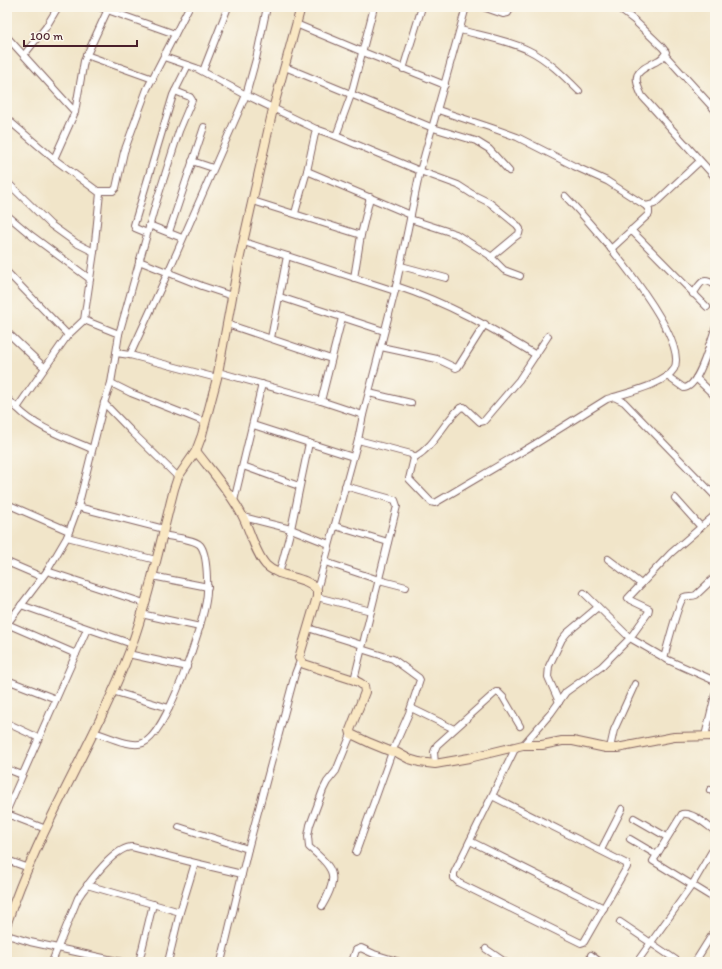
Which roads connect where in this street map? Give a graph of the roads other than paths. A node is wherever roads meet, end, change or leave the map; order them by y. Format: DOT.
graph roads {
  1 [pos="58,7"];
  2 [pos="99,7"];
  3 [pos="189,7"];
  4 [pos="228,7"];
  5 [pos="267,7"];
  6 [pos="301,7"];
  7 [pos="374,7"];
  8 [pos="422,7"];
  9 [pos="466,7"];
  10 [pos="483,7"];
  11 [pos="511,7"];
  12 [pos="618,7"];
  13 [pos="108,9"];
  14 [pos="296,24"];
  15 [pos="460,30"];
  16 [pos="175,34"];
  17 [pos="7,37"];
  18 [pos="363,52"];
  19 [pos="24,55"];
  20 [pos="86,55"];
  21 [pos="665,55"];
  22 [pos="164,56"];
  23 [pos="188,65"];
  24 [pos="285,67"];
  25 [pos="403,69"];
  26 [pos="203,71"];
  27 [pos="153,79"];
  28 [pos="445,85"];
  29 [pos="175,91"];
  30 [pos="579,91"];
  31 [pos="246,95"];
  32 [pos="351,95"];
  33 [pos="273,109"];
  34 [pos="438,110"];
  35 [pos="715,110"];
  36 [pos="75,112"];
  37 [pos="7,119"];
  38 [pos="204,126"];
  39 [pos="433,128"];
  40 [pos="316,129"];
  41 [pos="336,136"];
  42 [pos="54,159"];
  43 [pos="192,160"];
  44 [pos="700,161"];
  45 [pos="213,168"];
  46 [pos="307,171"];
  47 [pos="420,171"];
  48 [pos="509,171"];
  49 [pos="715,177"];
  50 [pos="7,182"];
  51 [pos="99,191"];
  52 [pos="565,196"];
  53 [pos="370,197"];
  54 [pos="253,201"];
  55 [pos="646,206"];
  56 [pos="295,213"];
  57 [pos="7,214"];
  58 [pos="411,217"];
  59 [pos="149,225"];
  60 [pos="631,230"];
  61 [pos="169,232"];
  62 [pos="147,233"];
  63 [pos="361,235"];
  64 [pos="182,238"];
  65 [pos="244,242"];
  66 [pos="611,249"];
  67 [pos="94,252"];
  68 [pos="287,256"];
  69 [pos="491,257"];
  70 [pos="139,261"];
  71 [pos="401,266"];
  72 [pos="7,272"];
  73 [pos="170,274"];
  74 [pos="520,276"];
  75 [pos="354,278"];
  76 [pos="446,278"];
  77 [pos="90,279"];
  78 [pos="715,285"];
  79 [pos="396,289"];
  80 [pos="694,294"];
  81 [pos="232,296"];
  82 [pos="280,297"];
  83 [pos="707,308"];
  84 [pos="342,318"];
  85 [pos="84,320"];
  86 [pos="227,324"];
  87 [pos="484,324"];
  88 [pos="715,329"];
  89 [pos="384,331"];
  90 [pos="7,332"];
  91 [pos="119,334"];
  92 [pos="68,335"];
  93 [pos="548,336"];
  94 [pos="271,338"];
  95 [pos="709,346"];
  96 [pos="381,347"];
  97 [pos="715,351"];
  98 [pos="116,353"];
  99 [pos="130,355"];
  100 [pos="536,355"];
  101 [pos="331,359"];
  102 [pos="45,368"];
  103 [pos="217,375"];
  104 [pos="667,376"];
  105 [pos="696,378"];
  106 [pos="111,383"];
  107 [pos="262,384"];
  108 [pos="369,393"];
  109 [pos="715,396"];
  110 [pos="614,397"];
  111 [pos="7,398"];
  112 [pos="321,401"];
  113 [pos="104,402"];
  114 [pos="411,404"];
  115 [pos="17,408"];
  116 [pos="363,415"];
  117 [pos="205,422"];
  118 [pos="253,425"];
  119 [pos="358,440"];
  120 [pos="309,443"];
  121 [pos="92,449"];
  122 [pos="196,451"];
  123 [pos="353,457"];
  124 [pos="414,458"];
  125 [pos="243,466"];
  126 [pos="178,476"];
  127 [pos="299,486"];
  128 [pos="345,486"];
  129 [pos="715,496"];
  130 [pos="675,498"];
  131 [pos="234,501"];
  132 [pos="7,504"];
  133 [pos="78,507"];
  134 [pos="715,515"];
  135 [pos="243,517"];
  136 [pos="335,526"];
  137 [pos="701,527"];
  138 [pos="291,529"];
  139 [pos="163,532"];
  140 [pos="68,534"];
  141 [pos="388,542"];
  142 [pos="329,544"];
  143 [pos="608,559"];
  144 [pos="156,560"];
  145 [pos="7,562"];
  146 [pos="325,562"];
  147 [pos="47,571"];
  148 [pos="279,574"];
  149 [pos="152,576"];
  150 [pos="715,577"];
  151 [pos="42,578"];
  152 [pos="379,580"];
  153 [pos="641,584"];
  154 [pos="208,587"];
  155 [pos="406,587"];
  156 [pos="317,593"];
  157 [pos="584,594"];
  158 [pos="144,603"];
  159 [pos="21,605"];
  160 [pos="598,607"];
  161 [pos="371,610"];
  162 [pos="141,614"];
  163 [pos="8,621"];
  164 [pos="200,627"];
  165 [pos="87,628"];
  166 [pos="308,628"];
  167 [pos="630,638"];
  168 [pos="132,644"];
  169 [pos="362,647"];
  170 [pos="76,654"];
  171 [pos="128,654"];
  172 [pos="664,658"];
  173 [pos="300,661"];
  174 [pos="187,667"];
  175 [pos="7,680"];
  176 [pos="354,680"];
  177 [pos="715,680"];
  178 [pos="635,684"];
  179 [pos="112,691"];
  180 [pos="715,695"];
  181 [pos="56,699"];
  182 [pos="559,702"];
  183 [pos="169,708"];
  184 [pos="411,708"];
  185 [pos="7,723"];
  186 [pos="520,726"];
  187 [pos="454,729"];
  188 [pos="94,732"];
  189 [pos="351,734"];
  190 [pos="705,736"];
  191 [pos="715,736"];
  192 [pos="38,738"];
  193 [pos="520,746"];
  194 [pos="610,748"];
  195 [pos="392,752"];
  196 [pos="434,764"];
  197 [pos="7,770"];
  198 [pos="22,775"];
  199 [pos="492,796"];
  200 [pos="622,809"];
  201 [pos="7,810"];
  202 [pos="7,814"];
  203 [pos="634,818"];
  204 [pos="179,827"];
  205 [pos="46,828"];
  206 [pos="715,831"];
  207 [pos="667,837"];
  208 [pos="630,838"];
  209 [pos="470,841"];
  210 [pos="715,846"];
  211 [pos="248,849"];
  212 [pos="601,850"];
  213 [pos="356,852"];
  214 [pos="657,855"];
  215 [pos="7,860"];
  216 [pos="195,863"];
  217 [pos="29,868"];
  218 [pos="242,874"];
  219 [pos="87,885"];
  220 [pos="692,885"];
  221 [pos="715,899"];
  222 [pos="153,904"];
  223 [pos="322,906"];
  224 [pos="604,908"];
  225 [pos="9,910"];
  226 [pos="180,912"];
  227 [pos="620,922"];
  228 [pos="7,923"];
  229 [pos="715,930"];
  230 [pos="10,936"];
  231 [pos="651,943"];
  232 [pos="58,947"];
  233 [pos="486,949"];
  234 [pos="374,954"];
  235 [pos="591,955"];
  236 [pos="52,962"];
  237 [pos="122,962"];
  238 [pos="138,962"];
  239 [pos="168,962"];
  240 [pos="220,962"];
  241 [pos="352,962"];
  242 [pos="373,962"];
  243 [pos="400,962"];
  244 [pos="505,962"];
  245 [pos="600,962"];
  246 [pos="637,962"];
  247 [pos="678,962"];
  248 [pos="694,962"];
  1 -- 19 [label="street"];
  2 -- 13 [label="street"];
  3 -- 16 [label="street"];
  4 -- 26 [label="street"];
  5 -- 31 [label="street"];
  6 -- 14 [label="street"];
  7 -- 18 [label="street"];
  8 -- 25 [label="street"];
  9 -- 15 [label="street"];
  10 -- 11 [label="street"];
  12 -- 21 [label="street"];
  13 -- 16 [label="street"];
  13 -- 20 [label="street"];
  14 -- 18 [label="street"];
  14 -- 24 [label="street"];
  15 -- 28 [label="street"];
  15 -- 30 [label="street"];
  16 -- 22 [label="street"];
  17 -- 19 [label="street"];
  18 -- 25 [label="street"];
  18 -- 32 [label="street"];
  19 -- 36 [label="street"];
  20 -- 27 [label="street"];
  20 -- 36 [label="street"];
  21 -- 35 [label="street"];
  21 -- 44 [label="street"];
  22 -- 23 [label="street"];
  22 -- 27 [label="street"];
  23 -- 26 [label="street"];
  23 -- 29 [label="street"];
  24 -- 32 [label="street"];
  24 -- 33 [label="street"];
  25 -- 28 [label="street"];
  26 -- 31 [label="street"];
  27 -- 51 [label="street"];
  28 -- 34 [label="street"];
  29 -- 59 [label="street"];
  29 -- 62 [label="street"];
  31 -- 33 [label="street"];
  31 -- 45 [label="street"];
  32 -- 39 [label="street"];
  32 -- 41 [label="street"];
  33 -- 40 [label="street"];
  33 -- 54 [label="street"];
  34 -- 39 [label="street"];
  34 -- 55 [label="street"];
  36 -- 42 [label="street"];
  37 -- 42 [label="street"];
  38 -- 43 [label="street"];
  39 -- 47 [label="street"];
  39 -- 48 [label="street"];
  40 -- 41 [label="street"];
  40 -- 46 [label="street"];
  41 -- 47 [label="street"];
  42 -- 51 [label="street"];
  43 -- 45 [label="street"];
  43 -- 61 [label="street"];
  44 -- 49 [label="street"];
  44 -- 55 [label="street"];
  45 -- 64 [label="street"];
  46 -- 53 [label="street"];
  46 -- 56 [label="street"];
  47 -- 58 [label="street"];
  47 -- 69 [label="street"];
  50 -- 67 [label="street"];
  51 -- 67 [label="street"];
  52 -- 66 [label="street"];
  53 -- 58 [label="street"];
  53 -- 63 [label="street"];
  54 -- 56 [label="street"];
  54 -- 65 [label="street"];
  55 -- 60 [label="street"];
  56 -- 63 [label="street"];
  57 -- 77 [label="street"];
  58 -- 69 [label="street"];
  58 -- 71 [label="street"];
  59 -- 61 [label="street"];
  59 -- 62 [label="street"];
  60 -- 66 [label="street"];
  60 -- 80 [label="street"];
  61 -- 64 [label="street"];
  62 -- 70 [label="street"];
  63 -- 75 [label="street"];
  64 -- 73 [label="street"];
  65 -- 68 [label="street"];
  65 -- 81 [label="street"];
  66 -- 104 [label="street"];
  67 -- 77 [label="street"];
  68 -- 75 [label="street"];
  68 -- 82 [label="street"];
  69 -- 74 [label="street"];
  70 -- 73 [label="street"];
  70 -- 91 [label="street"];
  71 -- 76 [label="street"];
  71 -- 79 [label="street"];
  72 -- 92 [label="street"];
  73 -- 81 [label="street"];
  73 -- 99 [label="street"];
  75 -- 79 [label="street"];
  77 -- 85 [label="street"];
  78 -- 80 [label="street"];
  79 -- 87 [label="street"];
  79 -- 89 [label="street"];
  80 -- 83 [label="street"];
  81 -- 86 [label="street"];
  82 -- 84 [label="street"];
  82 -- 94 [label="street"];
  84 -- 89 [label="street"];
  84 -- 101 [label="street"];
  85 -- 91 [label="street"];
  85 -- 92 [label="street"];
  86 -- 94 [label="street"];
  86 -- 103 [label="street"];
  87 -- 96 [label="street"];
  87 -- 100 [label="street"];
  88 -- 95 [label="street"];
  89 -- 96 [label="street"];
  90 -- 102 [label="street"];
  91 -- 98 [label="street"];
  92 -- 102 [label="street"];
  93 -- 100 [label="street"];
  94 -- 101 [label="street"];
  95 -- 97 [label="street"];
  95 -- 105 [label="street"];
  96 -- 108 [label="street"];
  98 -- 99 [label="street"];
  98 -- 106 [label="street"];
  99 -- 103 [label="street"];
  100 -- 124 [label="street"];
  101 -- 112 [label="street"];
  102 -- 115 [label="street"];
  103 -- 107 [label="street"];
  103 -- 117 [label="street"];
  104 -- 105 [label="street"];
  104 -- 110 [label="street"];
  105 -- 109 [label="street"];
  106 -- 113 [label="street"];
  106 -- 117 [label="street"];
  107 -- 112 [label="street"];
  107 -- 118 [label="street"];
  108 -- 114 [label="street"];
  108 -- 116 [label="street"];
  110 -- 124 [label="street"];
  110 -- 129 [label="street"];
  111 -- 115 [label="street"];
  112 -- 116 [label="street"];
  113 -- 121 [label="street"];
  113 -- 126 [label="street"];
  115 -- 121 [label="street"];
  116 -- 119 [label="street"];
  117 -- 122 [label="street"];
  118 -- 120 [label="street"];
  118 -- 125 [label="street"];
  119 -- 123 [label="street"];
  119 -- 124 [label="street"];
  120 -- 123 [label="street"];
  120 -- 127 [label="street"];
  121 -- 133 [label="street"];
  122 -- 126 [label="street"];
  122 -- 131 [label="street"];
  123 -- 128 [label="street"];
  125 -- 127 [label="street"];
  125 -- 131 [label="street"];
  126 -- 139 [label="street"];
  127 -- 138 [label="street"];
  128 -- 136 [label="street"];
  128 -- 141 [label="street"];
  130 -- 137 [label="street"];
  131 -- 135 [label="street"];
  132 -- 140 [label="street"];
  133 -- 139 [label="street"];
  133 -- 140 [label="street"];
  134 -- 137 [label="street"];
  135 -- 138 [label="street"];
  135 -- 148 [label="street"];
  136 -- 141 [label="street"];
  136 -- 142 [label="street"];
  137 -- 153 [label="street"];
  138 -- 142 [label="street"];
  138 -- 148 [label="street"];
  139 -- 144 [label="street"];
  139 -- 154 [label="street"];
  140 -- 144 [label="street"];
  140 -- 147 [label="street"];
  141 -- 152 [label="street"];
  142 -- 146 [label="street"];
  143 -- 153 [label="street"];
  144 -- 149 [label="street"];
  145 -- 151 [label="street"];
  146 -- 152 [label="street"];
  146 -- 156 [label="street"];
  147 -- 151 [label="street"];
  147 -- 158 [label="street"];
  148 -- 156 [label="street"];
  149 -- 154 [label="street"];
  149 -- 158 [label="street"];
  150 -- 172 [label="street"];
  151 -- 159 [label="street"];
  152 -- 155 [label="street"];
  152 -- 161 [label="street"];
  153 -- 167 [label="street"];
  154 -- 164 [label="street"];
  156 -- 161 [label="street"];
  156 -- 166 [label="street"];
  157 -- 160 [label="street"];
  158 -- 162 [label="street"];
  159 -- 163 [label="street"];
  159 -- 165 [label="street"];
  160 -- 167 [label="street"];
  160 -- 182 [label="street"];
  161 -- 169 [label="street"];
  162 -- 164 [label="street"];
  162 -- 168 [label="street"];
  163 -- 170 [label="street"];
  164 -- 174 [label="street"];
  165 -- 168 [label="street"];
  165 -- 170 [label="street"];
  166 -- 169 [label="street"];
  166 -- 173 [label="street"];
  167 -- 172 [label="street"];
  167 -- 182 [label="street"];
  168 -- 171 [label="street"];
  169 -- 176 [label="street"];
  169 -- 184 [label="street"];
  170 -- 181 [label="street"];
  171 -- 174 [label="street"];
  171 -- 179 [label="street"];
  172 -- 177 [label="street"];
  173 -- 176 [label="street"];
  173 -- 211 [label="street"];
  174 -- 183 [label="street"];
  175 -- 181 [label="street"];
  176 -- 189 [label="street"];
  178 -- 194 [label="street"];
  179 -- 183 [label="street"];
  179 -- 188 [label="street"];
  180 -- 190 [label="street"];
  181 -- 192 [label="street"];
  182 -- 193 [label="street"];
  183 -- 188 [label="street"];
  184 -- 187 [label="street"];
  184 -- 195 [label="street"];
  185 -- 192 [label="street"];
  186 -- 187 [label="street"];
  187 -- 196 [label="street"];
  188 -- 205 [label="street"];
  189 -- 195 [label="street"];
  189 -- 223 [label="street"];
  190 -- 191 [label="street"];
  190 -- 194 [label="street"];
  192 -- 198 [label="street"];
  193 -- 194 [label="street"];
  193 -- 196 [label="street"];
  193 -- 199 [label="street"];
  195 -- 196 [label="street"];
  195 -- 213 [label="street"];
  197 -- 198 [label="street"];
  198 -- 201 [label="street"];
  199 -- 209 [label="street"];
  199 -- 212 [label="street"];
  200 -- 212 [label="street"];
  202 -- 205 [label="street"];
  203 -- 207 [label="street"];
  204 -- 211 [label="street"];
  205 -- 217 [label="street"];
  206 -- 207 [label="street"];
  207 -- 214 [label="street"];
  208 -- 214 [label="street"];
  209 -- 224 [label="street"];
  209 -- 224 [label="street"];
  210 -- 220 [label="street"];
  211 -- 218 [label="street"];
  212 -- 224 [label="street"];
  214 -- 220 [label="street"];
  215 -- 217 [label="street"];
  216 -- 218 [label="street"];
  216 -- 219 [label="street"];
  216 -- 226 [label="street"];
  217 -- 225 [label="street"];
  218 -- 240 [label="street"];
  219 -- 222 [label="street"];
  219 -- 232 [label="street"];
  220 -- 221 [label="street"];
  220 -- 231 [label="street"];
  222 -- 226 [label="street"];
  222 -- 238 [label="street"];
  225 -- 228 [label="street"];
  226 -- 239 [label="street"];
  227 -- 231 [label="street"];
  229 -- 248 [label="street"];
  230 -- 232 [label="street"];
  231 -- 246 [label="street"];
  231 -- 247 [label="street"];
  232 -- 236 [label="street"];
  232 -- 237 [label="street"];
  233 -- 244 [label="street"];
  234 -- 241 [label="street"];
  234 -- 242 [label="street"];
  234 -- 243 [label="street"];
  235 -- 245 [label="street"];
}
